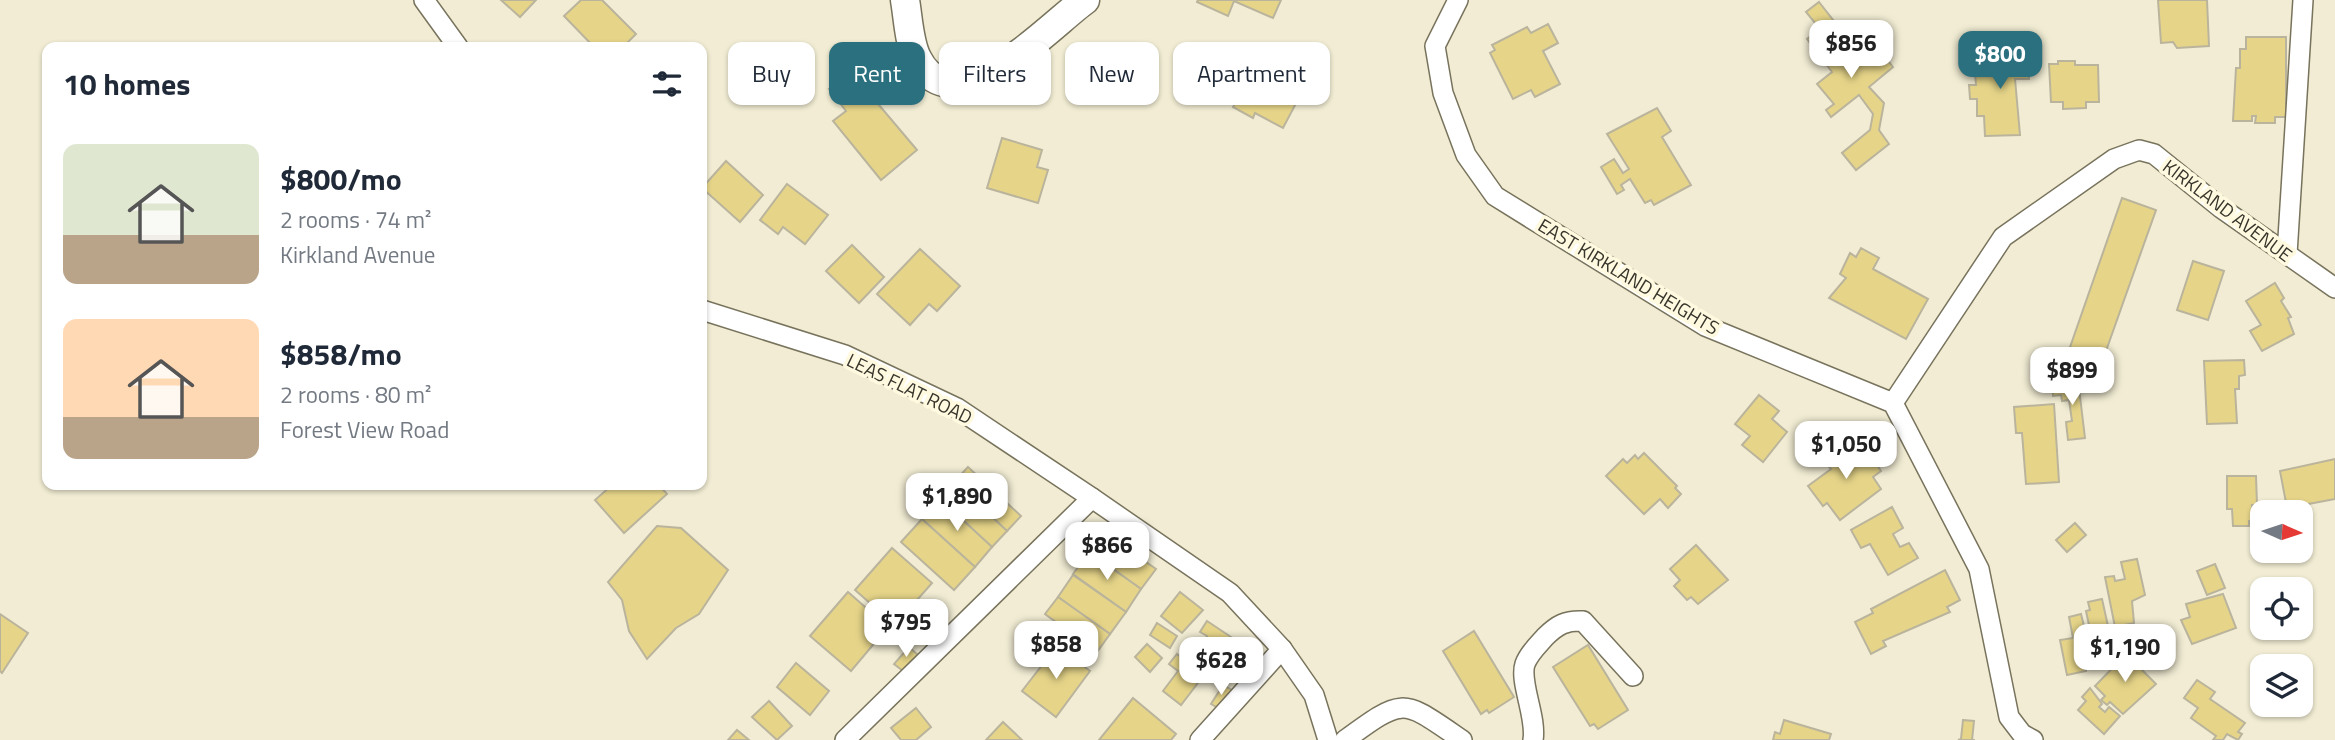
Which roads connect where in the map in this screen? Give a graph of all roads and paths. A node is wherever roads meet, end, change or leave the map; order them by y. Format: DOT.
graph roads {
  1 [pos="424,0"];
  2 [pos="905,0"];
  3 [pos="1085,0"];
  4 [pos="1458,0"];
  5 [pos="2304,0"];
  6 [pos="454,42"];
  7 [pos="2287,254"];
  8 [pos="2335,288"];
  9 [pos="707,312"];
  10 [pos="1893,403"];
  11 [pos="1093,498"];
  12 [pos="1282,649"];
  13 [pos="1633,676"];
  14 [pos="845,740"];
  15 [pos="1200,740"];
  16 [pos="1328,740"];
  17 [pos="1345,740"];
  18 [pos="1462,740"];
  19 [pos="1533,740"];
  20 [pos="2033,740"];
  1 -- 6 [label="street"];
  2 -- 3 [label="main road"];
  4 -- 10 [label="street, EAST KIRKLAND HEIGHTS"];
  5 -- 7 [label="street"];
  7 -- 8 [label="street, KIRKLAND AVENUE"];
  7 -- 10 [label="street, KIRKLAND AVENUE"];
  9 -- 11 [label="street, LEAS FLAT ROAD"];
  10 -- 20 [label="street"];
  11 -- 12 [label="street, LEAS FLAT ROAD"];
  11 -- 14 [label="street"];
  12 -- 15 [label="street"];
  12 -- 16 [label="street, LEAS FLAT ROAD"];
  13 -- 19 [label="street"];
  17 -- 18 [label="street"];
}
